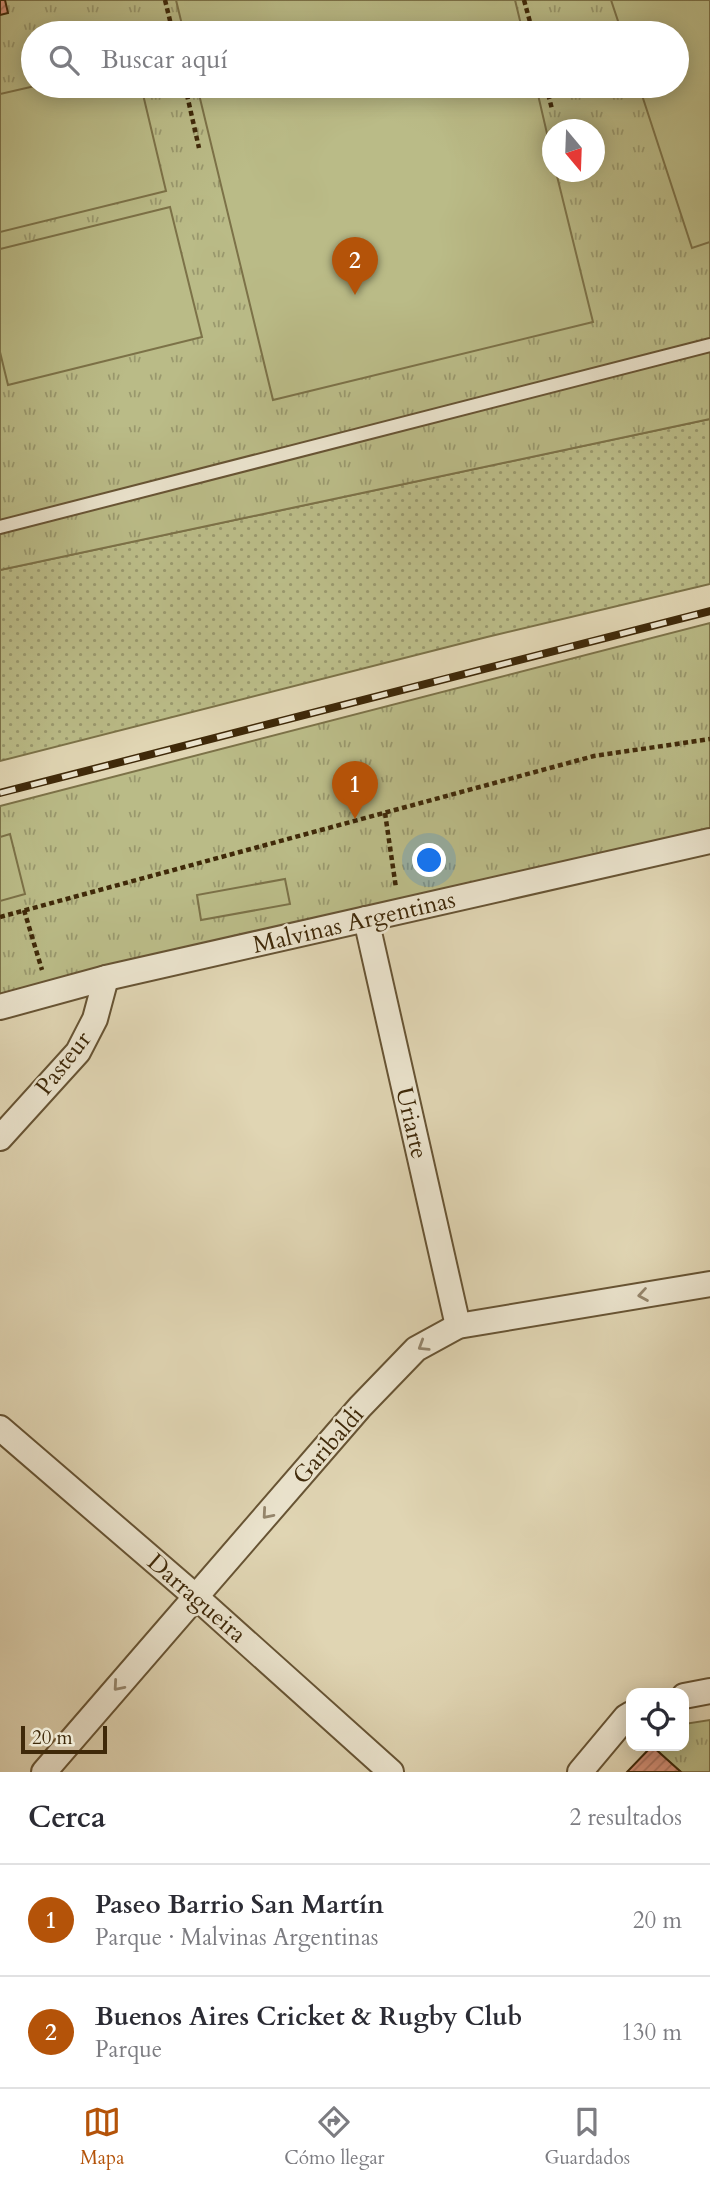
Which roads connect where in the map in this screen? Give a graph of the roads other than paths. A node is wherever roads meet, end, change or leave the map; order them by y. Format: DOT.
graph roads {
  1 [pos="710,345"];
  2 [pos="0,527"];
  3 [pos="710,841"];
  4 [pos="366,919"];
  5 [pos="106,978"];
  6 [pos="0,1007"];
  7 [pos="0,1138"];
  8 [pos="710,1284"];
  9 [pos="458,1326"];
  10 [pos="0,1428"];
  11 [pos="195,1596"];
  12 [pos="710,1691"];
  13 [pos="689,1695"];
  14 [pos="626,1717"];
  15 [pos="44,1772"];
  16 [pos="391,1772"];
  17 [pos="580,1772"];
  1 -- 2 [label="lane"];
  3 -- 4 [label="street, Malvinas Argentinas"];
  4 -- 5 [label="street, Malvinas Argentinas"];
  4 -- 9 [label="street, Uriarte"];
  5 -- 6 [label="street, Malvinas Argentinas"];
  5 -- 7 [label="street, Pasteur"];
  8 -- 9 [label="street, Garibaldi, one-way"];
  9 -- 11 [label="street, Garibaldi, one-way"];
  10 -- 11 [label="street, Darragueira"];
  11 -- 15 [label="street, Garibaldi, one-way"];
  11 -- 16 [label="street, Darragueira"];
  12 -- 13 [label="street"];
  14 -- 17 [label="street"];
}
